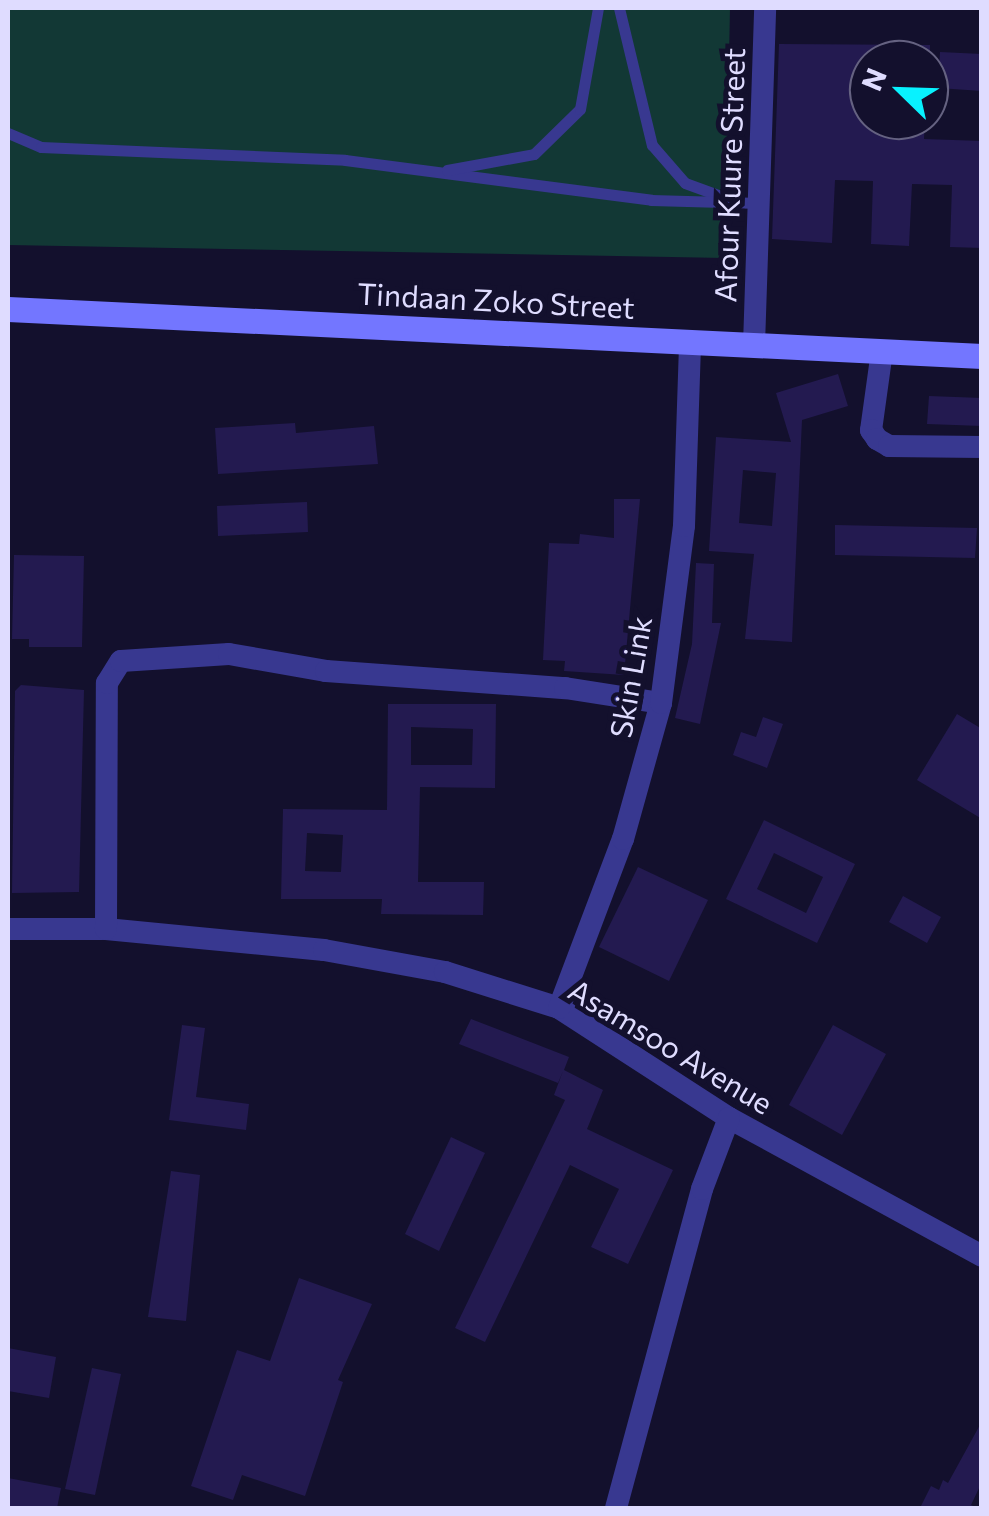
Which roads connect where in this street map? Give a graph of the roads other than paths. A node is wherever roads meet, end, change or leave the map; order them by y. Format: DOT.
graph roads {
  1 [pos="598,8"];
  2 [pos="619,8"];
  3 [pos="765,8"];
  4 [pos="8,133"];
  5 [pos="434,172"];
  6 [pos="726,198"];
  7 [pos="759,202"];
  8 [pos="8,309"];
  9 [pos="690,342"];
  10 [pos="754,345"];
  11 [pos="882,351"];
  12 [pos="982,356"];
  13 [pos="982,447"];
  14 [pos="662,703"];
  15 [pos="8,929"];
  16 [pos="106,929"];
  17 [pos="560,1008"];
  18 [pos="729,1118"];
  19 [pos="982,1256"];
  20 [pos="616,1508"];
  1 -- 5 [label="lane"];
  2 -- 6 [label="lane"];
  3 -- 7 [label="street, Afour Kuure Street"];
  4 -- 5 [label="lane"];
  5 -- 6 [label="lane"];
  6 -- 7 [label="lane"];
  7 -- 10 [label="street, Afour Kuure Street"];
  8 -- 9 [label="main road, Tindaan Zoko Street"];
  9 -- 10 [label="main road, Tindaan Zoko Street"];
  9 -- 14 [label="street, Skin Link"];
  10 -- 11 [label="main road, Tindaan Zoko Street"];
  11 -- 12 [label="main road, Tindaan Zoko Street"];
  11 -- 13 [label="street"];
  14 -- 16 [label="street"];
  14 -- 17 [label="street, Skin Link"];
  15 -- 16 [label="street, Asamsoo Avenue"];
  16 -- 17 [label="street, Asamsoo Avenue"];
  17 -- 18 [label="street, Asamsoo Avenue"];
  18 -- 19 [label="street, Asamsoo Avenue"];
  18 -- 20 [label="street"];
}
